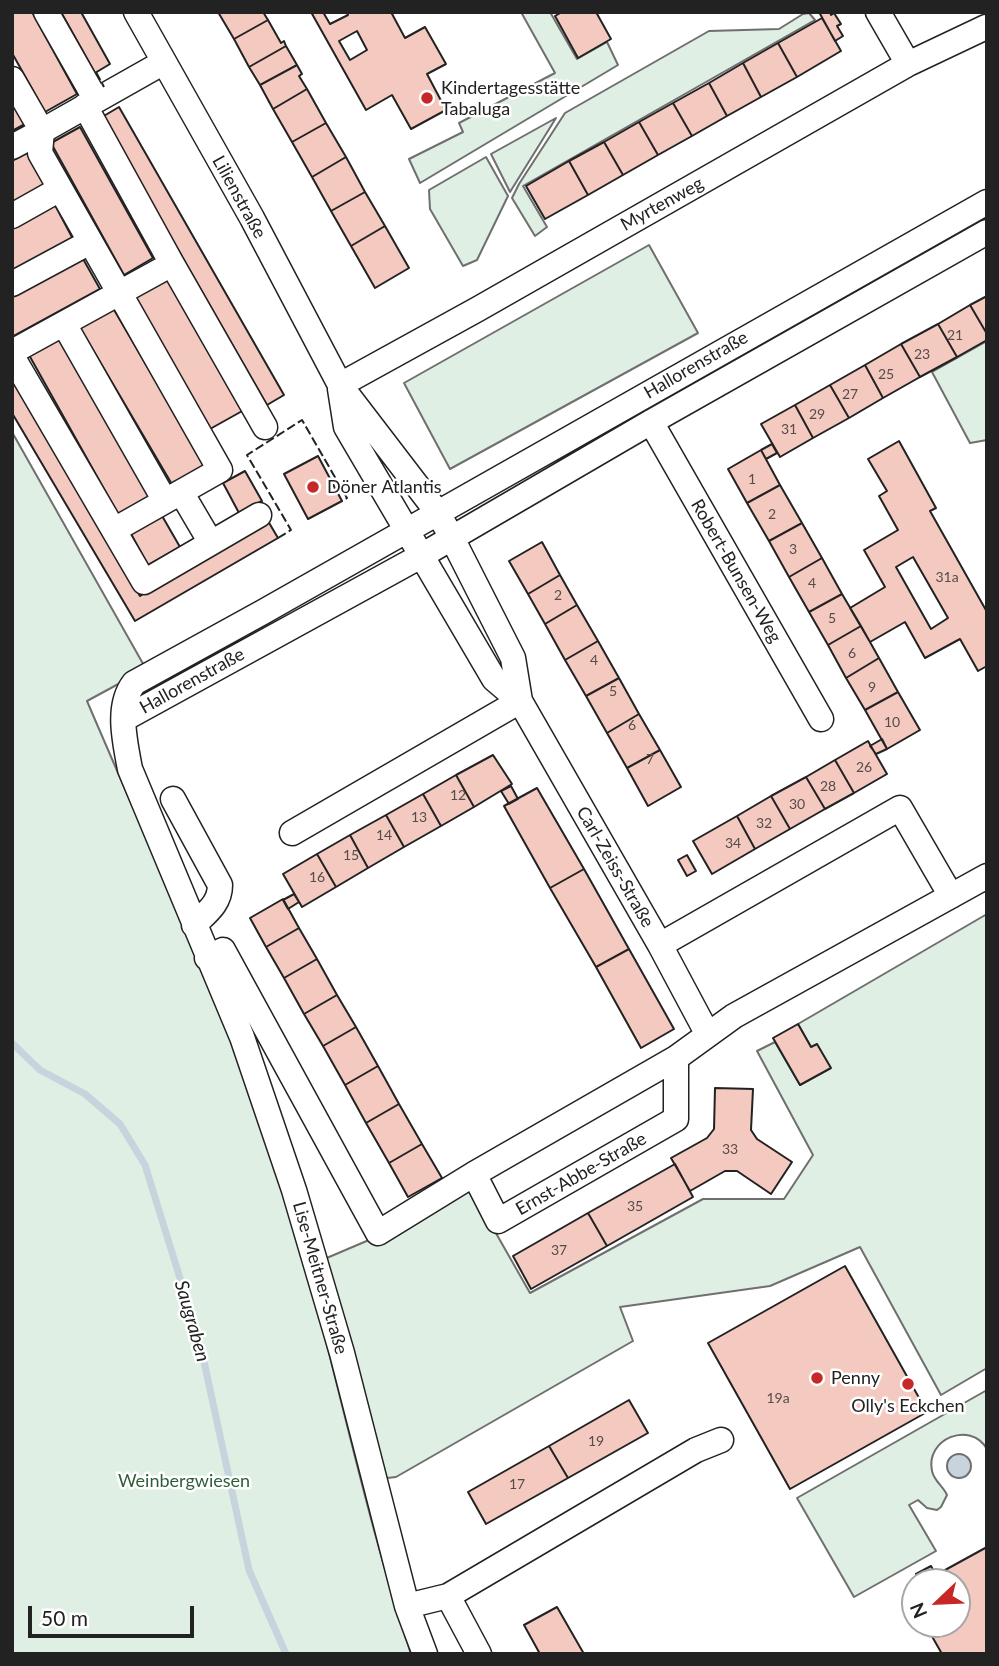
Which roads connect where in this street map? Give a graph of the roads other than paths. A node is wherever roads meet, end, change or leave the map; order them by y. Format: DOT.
graph roads {
  1 [pos="46,12"];
  2 [pos="136,12"];
  3 [pos="878,12"];
  4 [pos="978,12"];
  5 [pos="986,27"];
  6 [pos="164,62"];
  7 [pos="908,64"];
  8 [pos="12,79"];
  9 [pos="90,103"];
  10 [pos="42,131"];
  11 [pos="12,147"];
  12 [pos="60,189"];
  13 [pos="987,202"];
  14 [pos="12,216"];
  15 [pos="987,232"];
  16 [pos="90,242"];
  17 [pos="172,264"];
  18 [pos="12,284"];
  19 [pos="119,293"];
  20 [pos="64,324"];
  21 [pos="12,354"];
  22 [pos="340,385"];
  23 [pos="651,422"];
  24 [pos="265,427"];
  25 [pos="173,497"];
  26 [pos="438,513"];
  27 [pos="259,515"];
  28 [pos="114,530"];
  29 [pos="407,530"];
  30 [pos="452,538"];
  31 [pos="211,543"];
  32 [pos="421,556"];
  33 [pos="520,701"];
  34 [pos="124,719"];
  35 [pos="821,719"];
  36 [pos="173,799"];
  37 [pos="292,833"];
  38 [pos="987,876"];
  39 [pos="951,896"];
  40 [pos="194,925"];
  41 [pos="660,944"];
  42 [pos="207,958"];
  43 [pos="707,1034"];
  44 [pos="676,1058"];
  45 [pos="474,1174"];
  46 [pos="721,1440"];
  47 [pos="448,1596"];
  48 [pos="407,1606"];
  49 [pos="425,1654"];
  50 [pos="479,1654"];
  1 -- 9 [label="street"];
  2 -- 6 [label="street, Lilienstraße"];
  3 -- 7 [label="street"];
  4 -- 5 [label="street"];
  5 -- 7 [label="street, Myrtenweg"];
  6 -- 9 [label="street"];
  6 -- 22 [label="street, Lilienstraße"];
  7 -- 22 [label="street, Myrtenweg"];
  8 -- 10 [label="street"];
  9 -- 10 [label="street"];
  9 -- 17 [label="street"];
  10 -- 11 [label="street"];
  10 -- 12 [label="street"];
  12 -- 14 [label="street"];
  12 -- 16 [label="street"];
  13 -- 26 [label="street, Hallorenstraße"];
  15 -- 23 [label="street, Hallorenstraße"];
  16 -- 18 [label="street"];
  16 -- 19 [label="street"];
  17 -- 19 [label="street"];
  17 -- 24 [label="street"];
  19 -- 20 [label="street"];
  19 -- 25 [label="street"];
  20 -- 21 [label="street"];
  20 -- 25 [label="street"];
  21 -- 28 [label="street"];
  22 -- 26 [label="street, Lilienstraße"];
  22 -- 29 [label="street, Lilienstraße"];
  23 -- 30 [label="street, Hallorenstraße"];
  23 -- 35 [label="street, Robert-Bunsen-Weg"];
  25 -- 28 [label="street"];
  25 -- 31 [label="street"];
  26 -- 29 [label="street, Hallorenstraße"];
  26 -- 30 [label="street, Lilienstraße"];
  27 -- 31 [label="street"];
  28 -- 31 [label="street"];
  29 -- 32 [label="street"];
  29 -- 34 [label="street, Hallorenstraße"];
  30 -- 32 [label="street, Hallorenstraße"];
  30 -- 33 [label="street, Carl-Zeiss-Straße"];
  32 -- 33 [label="street, Carl-Zeiss-Straße"];
  32 -- 34 [label="street, Hallorenstraße"];
  33 -- 37 [label="street"];
  33 -- 41 [label="street, Carl-Zeiss-Straße"];
  34 -- 40 [label="street, Lise-Meitner-Straße"];
  36 -- 40 [label="street"];
  38 -- 39 [label="street"];
  39 -- 41 [label="street"];
  39 -- 43 [label="street"];
  40 -- 42 [label="street, Lise-Meitner-Straße"];
  41 -- 43 [label="street, Carl-Zeiss-Straße"];
  42 -- 45 [label="street"];
  42 -- 48 [label="street, Lise-Meitner-Straße"];
  43 -- 44 [label="street"];
  44 -- 45 [label="street"];
  44 -- 45 [label="street, Ernst-Abbe-Straße"];
  46 -- 47 [label="street"];
  47 -- 48 [label="street"];
  47 -- 50 [label="street"];
  48 -- 49 [label="street, Lise-Meitner-Straße"];
}
